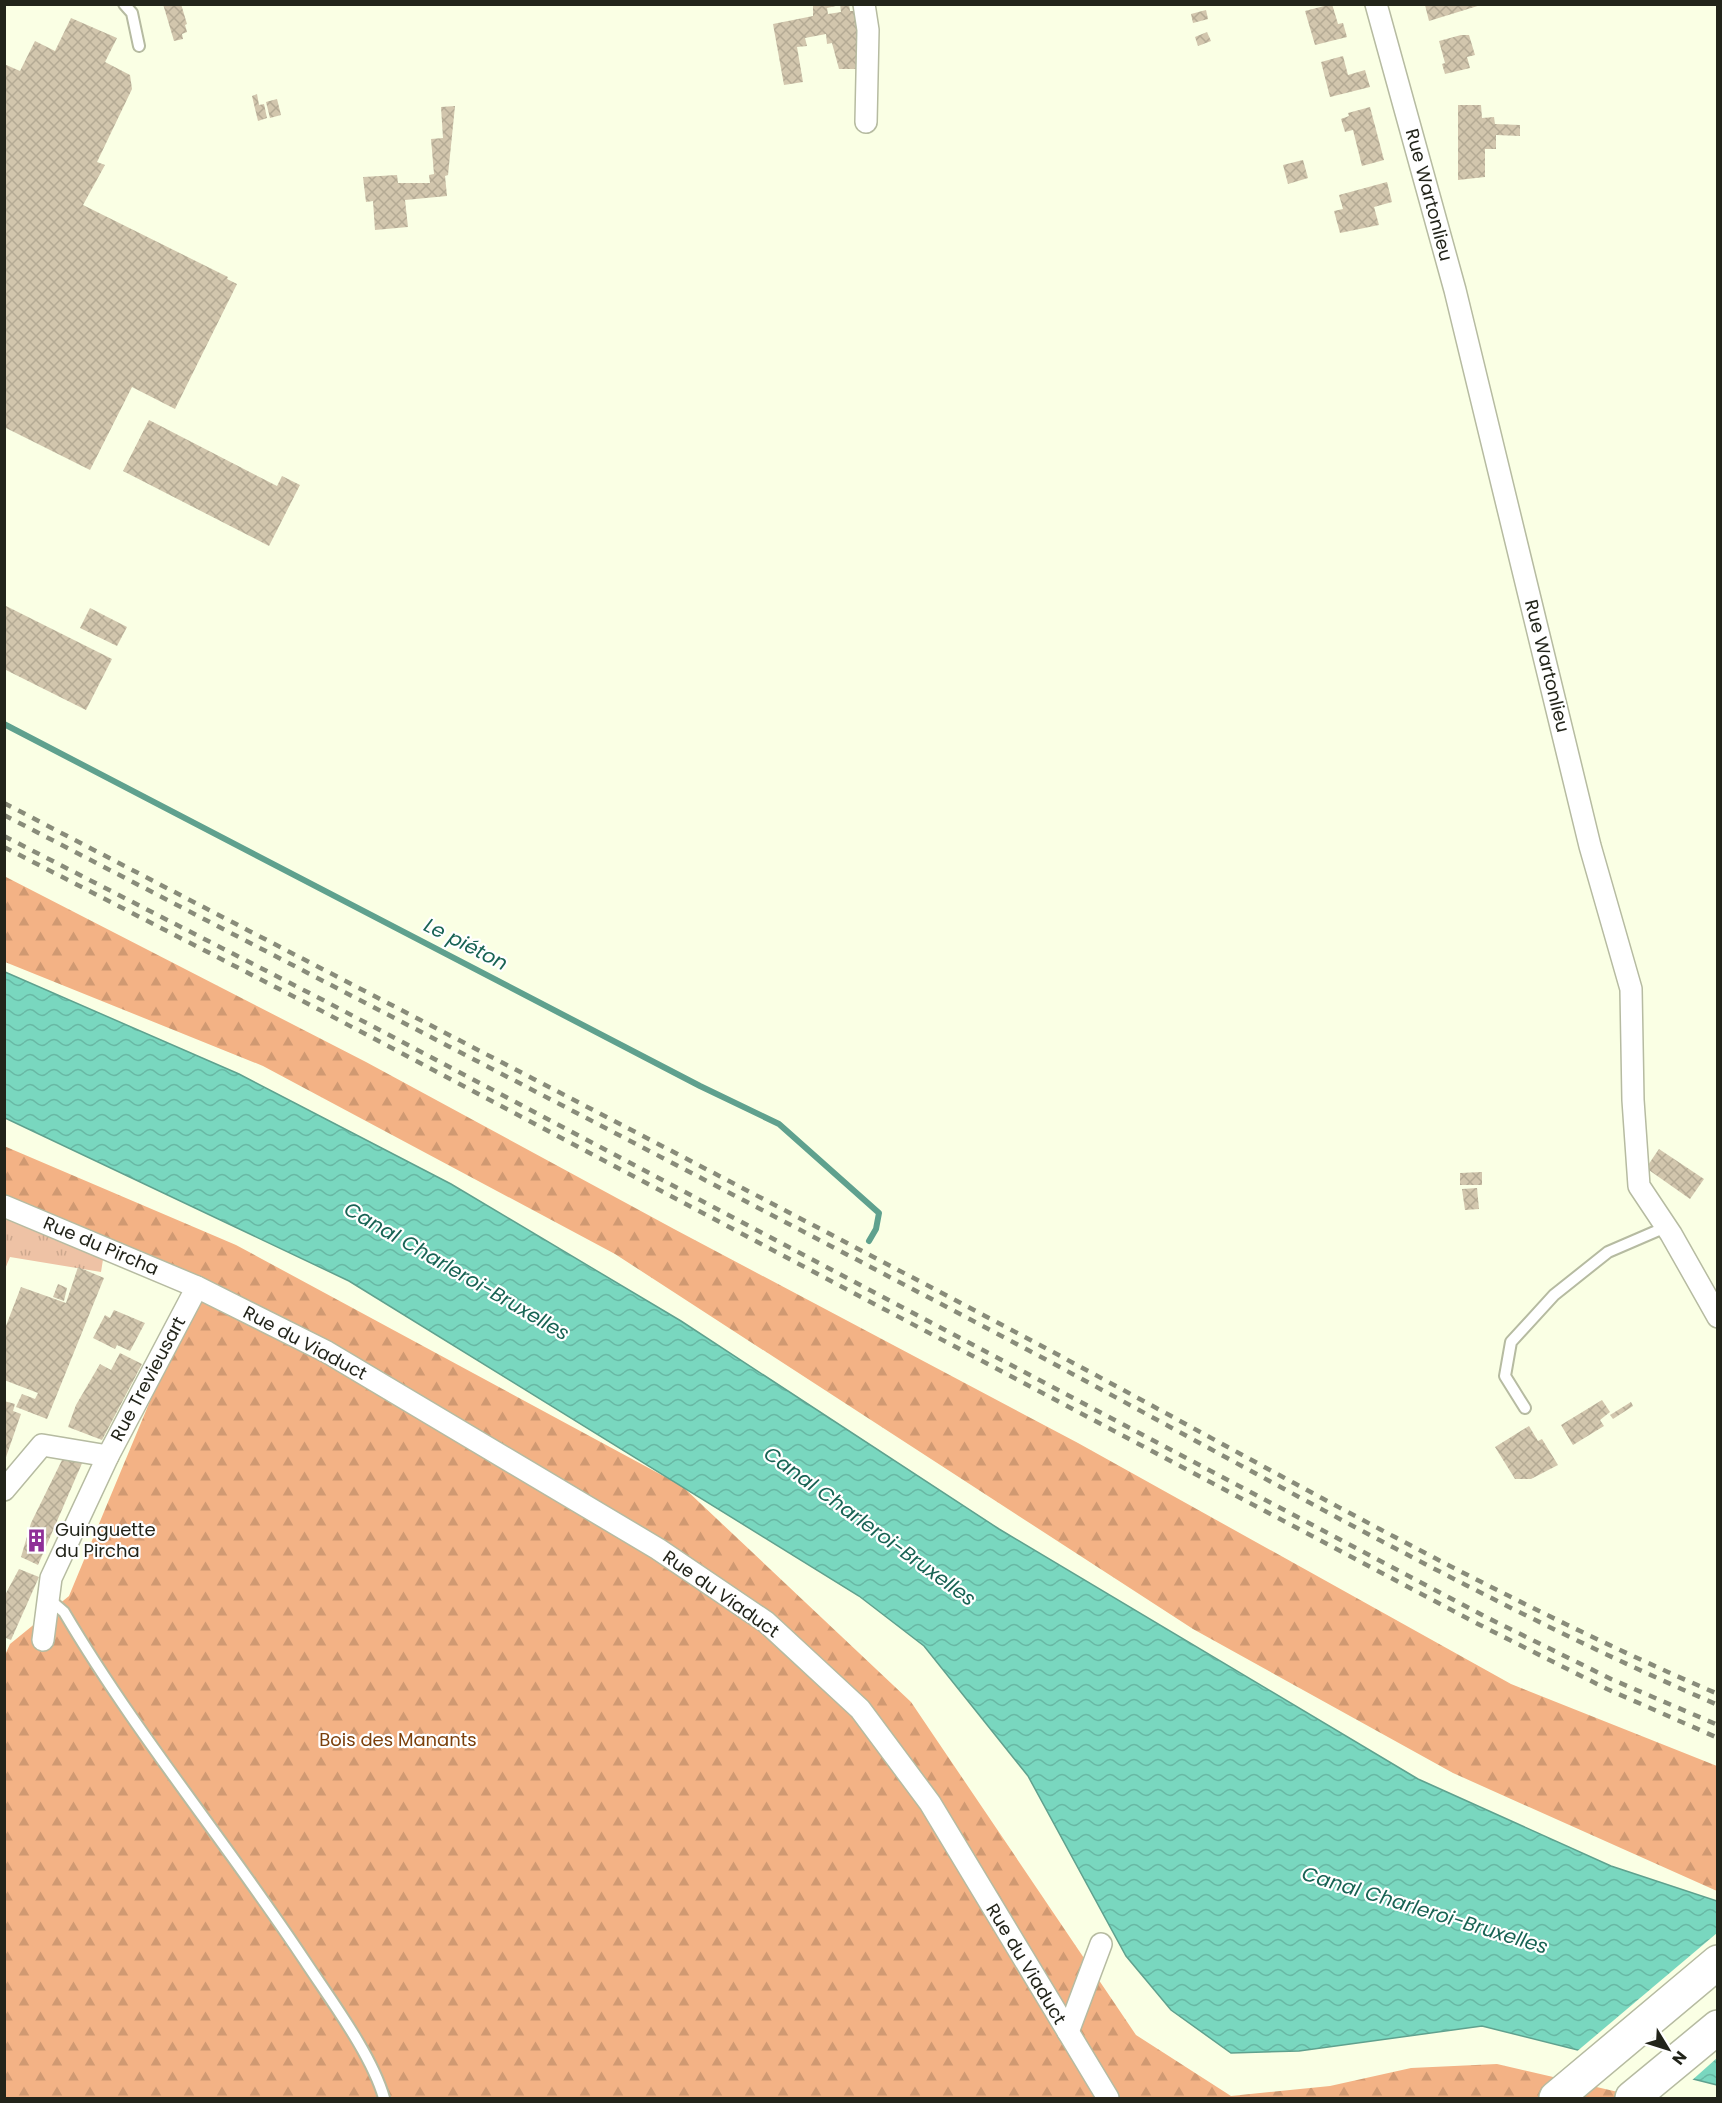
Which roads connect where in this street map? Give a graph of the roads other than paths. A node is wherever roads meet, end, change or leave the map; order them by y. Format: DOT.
graph roads {
  1 [pos="124,4"];
  2 [pos="864,4"];
  3 [pos="1376,4"];
  4 [pos="139,46"];
  5 [pos="866,122"];
  6 [pos="4,1206"];
  7 [pos="1666,1227"];
  8 [pos="197,1287"];
  9 [pos="1718,1317"];
  10 [pos="1526,1408"];
  11 [pos="108,1456"];
  12 [pos="4,1490"];
  13 [pos="48,1599"];
  14 [pos="43,1640"];
  15 [pos="1101,1944"];
  16 [pos="1718,1962"];
  17 [pos="1718,2027"];
  18 [pos="1068,2032"];
  19 [pos="384,2098"];
  20 [pos="1108,2098"];
  21 [pos="1556,2098"];
  22 [pos="1632,2098"];
  1 -- 4 [label="lane"];
  2 -- 5 [label="street"];
  3 -- 7 [label="street, Rue Wartonlieu"];
  6 -- 8 [label="street, Rue du Pircha"];
  7 -- 9 [label="street, Rue Wartonlieu"];
  7 -- 10 [label="lane"];
  8 -- 11 [label="street, Rue Trevieusart"];
  8 -- 18 [label="street, Rue du Viaduct"];
  11 -- 12 [label="street, Rue Trevieusart"];
  11 -- 13 [label="street"];
  13 -- 14 [label="street"];
  13 -- 19 [label="lane"];
  15 -- 18 [label="street"];
  16 -- 21 [label="highway"];
  17 -- 22 [label="highway"];
  18 -- 20 [label="street, Rue du Viaduct"];
}
